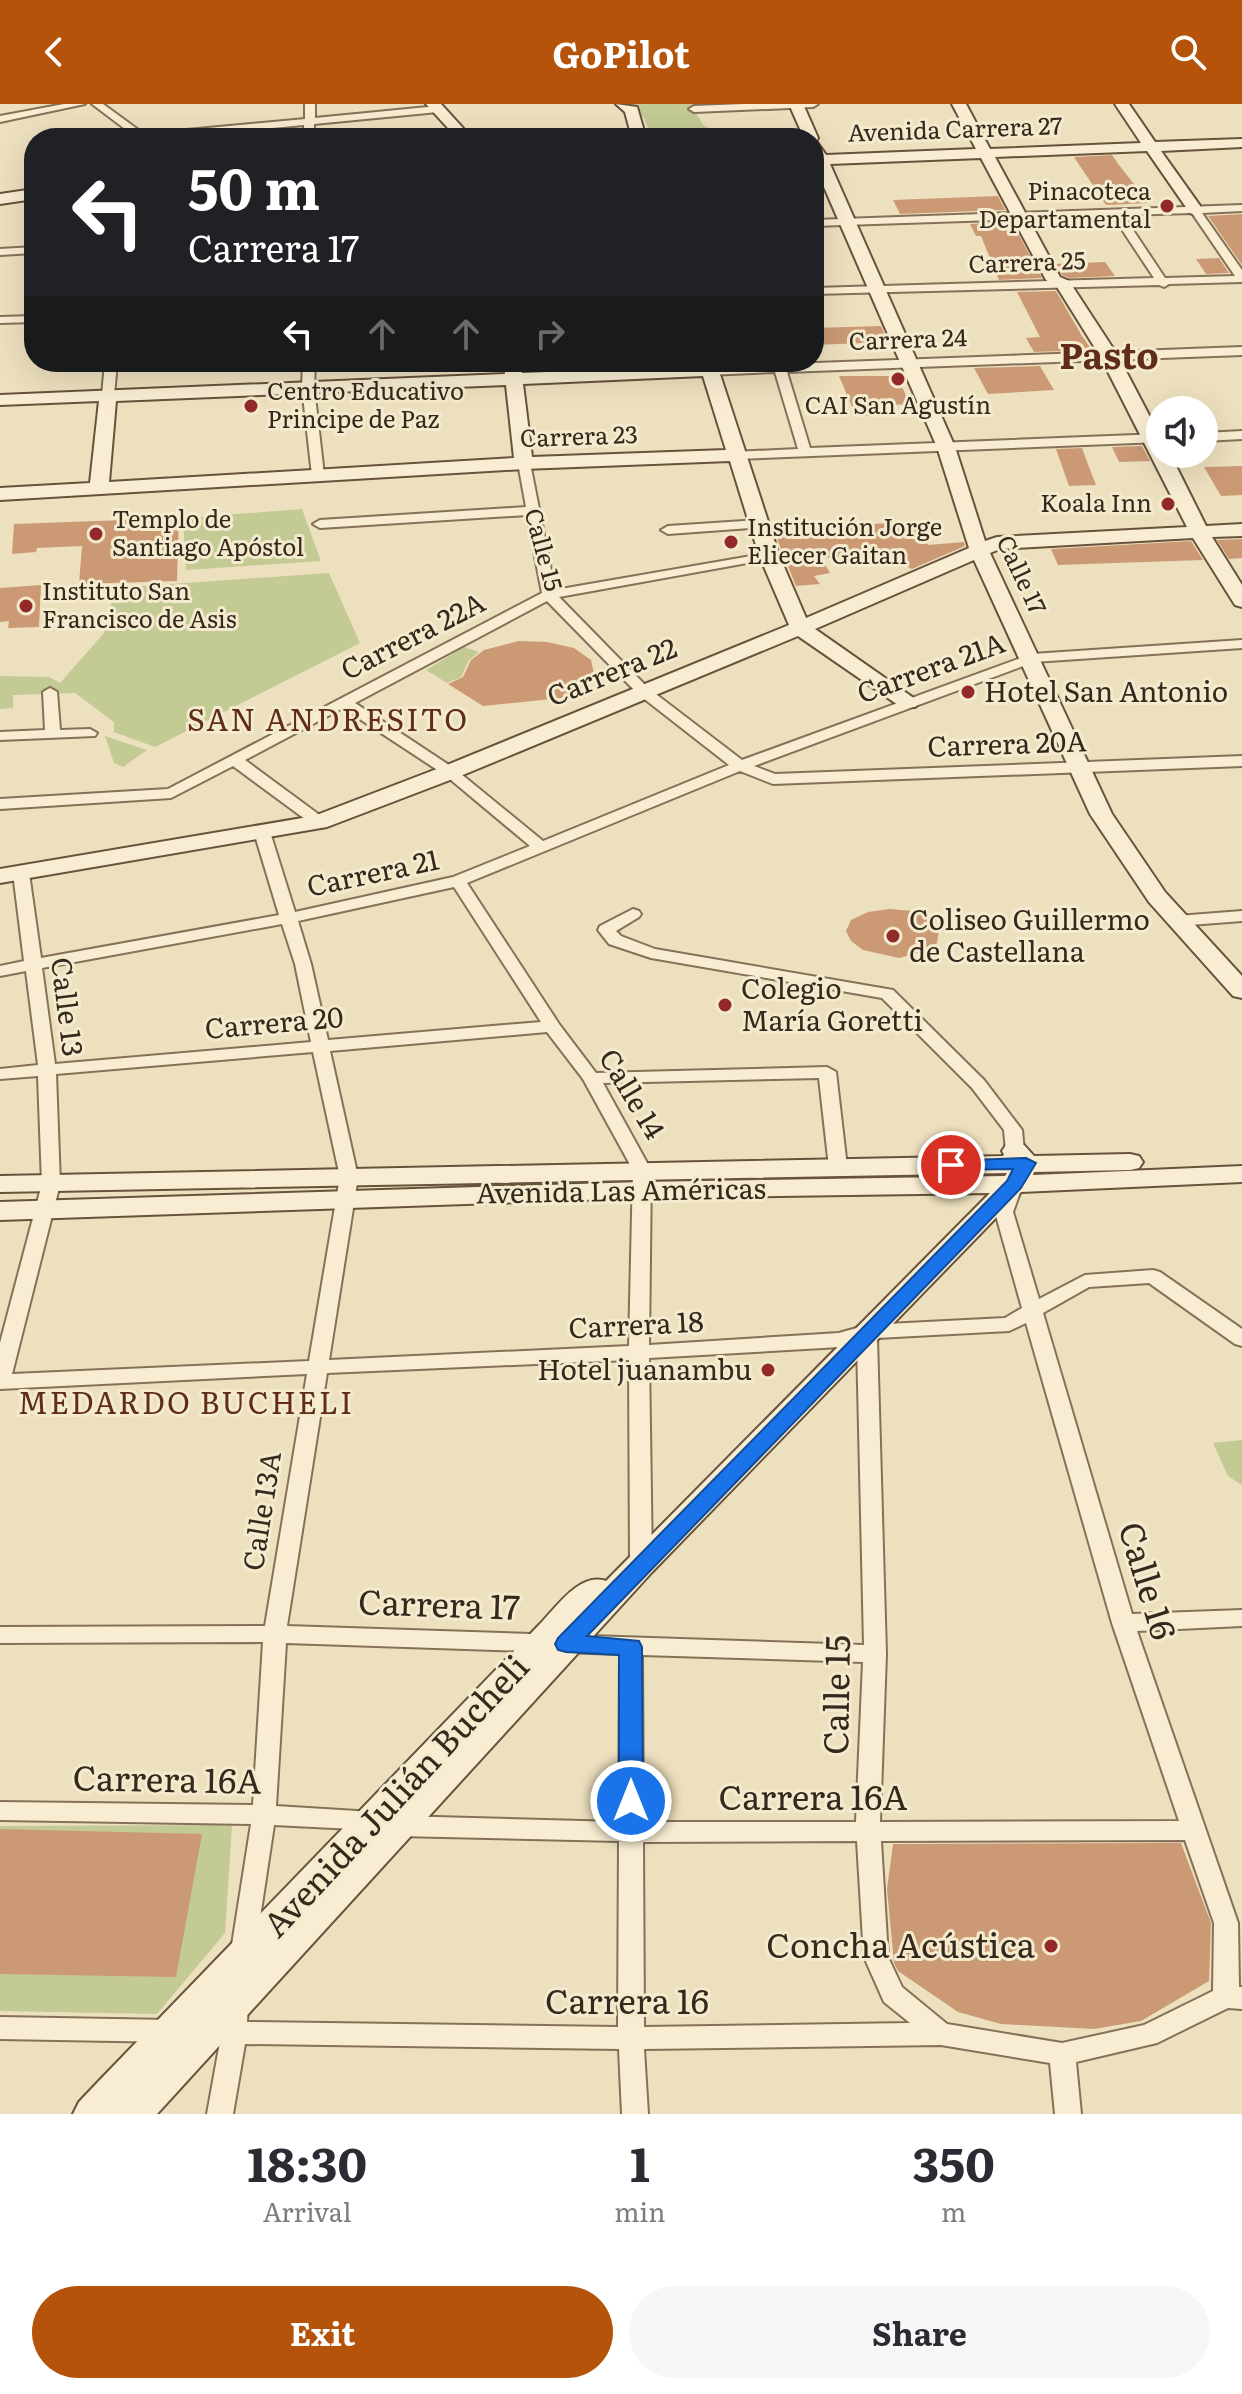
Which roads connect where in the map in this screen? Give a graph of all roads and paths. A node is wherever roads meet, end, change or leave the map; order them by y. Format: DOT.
graph roads {
  1 [pos="80,104"];
  2 [pos="97,104"];
  3 [pos="310,104"];
  4 [pos="611,104"];
  5 [pos="623,104"];
  6 [pos="796,104"];
  7 [pos="813,104"];
  8 [pos="959,104"];
  9 [pos="1122,104"];
  10 [pos="436,106"];
  11 [pos="694,109"];
  12 [pos="634,117"];
  13 [pos="0,119"];
  14 [pos="309,122"];
  15 [pos="130,128"];
  16 [pos="247,128"];
  17 [pos="309,128"];
  18 [pos="456,128"];
  19 [pos="637,128"];
  20 [pos="806,128"];
  21 [pos="1242,140"];
  22 [pos="1151,143"];
  23 [pos="982,150"];
  24 [pos="824,152"];
  25 [pos="824,171"];
  26 [pos="24,195"];
  27 [pos="0,199"];
  28 [pos="1242,208"];
  29 [pos="1195,210"];
  30 [pos="1116,213"];
  31 [pos="1022,216"];
  32 [pos="848,222"];
  33 [pos="824,223"];
  34 [pos="24,251"];
  35 [pos="0,252"];
  36 [pos="1242,278"];
  37 [pos="1163,283"];
  38 [pos="1063,284"];
  39 [pos="876,289"];
  40 [pos="824,291"];
  41 [pos="24,319"];
  42 [pos="0,320"];
  43 [pos="1242,351"];
  44 [pos="1109,356"];
  45 [pos="908,365"];
  46 [pos="824,368"];
  47 [pos="110,372"];
  48 [pos="309,372"];
  49 [pos="490,372"];
  50 [pos="514,372"];
  51 [pos="710,372"];
  52 [pos="781,372"];
  53 [pos="308,387"];
  54 [pos="108,396"];
  55 [pos="0,400"];
  56 [pos="1146,424"];
  57 [pos="1242,435"];
  58 [pos="1218,436"];
  59 [pos="1146,446"];
  60 [pos="946,447"];
  61 [pos="805,452"];
  62 [pos="736,455"];
  63 [pos="524,463"];
  64 [pos="1168,468"];
  65 [pos="318,475"];
  66 [pos="99,488"];
  67 [pos="0,494"];
  68 [pos="531,511"];
  69 [pos="320,524"];
  70 [pos="759,524"];
  71 [pos="668,530"];
  72 [pos="1242,530"];
  73 [pos="1199,532"];
  74 [pos="980,552"];
  75 [pos="769,555"];
  76 [pos="549,595"];
  77 [pos="1242,600"];
  78 [pos="800,628"];
  79 [pos="1242,644"];
  80 [pos="1032,658"];
  81 [pos="643,691"];
  82 [pos="50,692"];
  83 [pos="342,701"];
  84 [pos="908,703"];
  85 [pos="90,733"];
  86 [pos="53,735"];
  87 [pos="0,736"];
  88 [pos="233,759"];
  89 [pos="1242,761"];
  90 [pos="740,766"];
  91 [pos="1080,767"];
  92 [pos="450,772"];
  93 [pos="773,779"];
  94 [pos="0,804"];
  95 [pos="319,822"];
  96 [pos="262,832"];
  97 [pos="541,847"];
  98 [pos="10,874"];
  99 [pos="458,881"];
  100 [pos="633,914"];
  101 [pos="1242,916"];
  102 [pos="288,918"];
  103 [pos="1177,921"];
  104 [pos="34,965"];
  105 [pos="0,971"];
  106 [pos="1242,991"];
  107 [pos="552,1026"];
  108 [pos="321,1045"];
  109 [pos="47,1069"];
  110 [pos="0,1074"];
  111 [pos="591,1078"];
  112 [pos="1242,1158"];
  113 [pos="838,1167"];
  114 [pos="1011,1169"];
  115 [pos="1242,1174"];
  116 [pos="642,1180"];
  117 [pos="0,1184"];
  118 [pos="347,1188"];
  119 [pos="48,1197"];
  120 [pos="0,1211"];
  121 [pos="1033,1309"];
  122 [pos="853,1336"];
  123 [pos="1242,1339"];
  124 [pos="639,1354"];
  125 [pos="317,1365"];
  126 [pos="0,1381"];
  127 [pos="640,1554"];
  128 [pos="1242,1618"];
  129 [pos="1123,1623"];
  130 [pos="275,1634"];
  131 [pos="0,1635"];
  132 [pos="554,1643"];
  133 [pos="631,1647"];
  134 [pos="875,1654"];
  135 [pos="0,1811"];
  136 [pos="264,1815"];
  137 [pos="383,1823"];
  138 [pos="1196,1830"];
  139 [pos="631,1832"];
  140 [pos="868,1832"];
  141 [pos="241,1959"];
  142 [pos="1234,1998"];
  143 [pos="226,2024"];
  144 [pos="0,2028"];
  145 [pos="168,2031"];
  146 [pos="941,2034"];
  147 [pos="631,2038"];
  148 [pos="1062,2054"];
  149 [pos="92,2114"];
  150 [pos="133,2114"];
  151 [pos="220,2114"];
  152 [pos="635,2114"];
  153 [pos="1068,2114"];
  1 -- 13 [label="street"];
  2 -- 15 [label="street"];
  3 -- 14 [label="street"];
  4 -- 12 [label="street"];
  5 -- 12 [label="street"];
  6 -- 7 [label="street"];
  6 -- 11 [label="street"];
  6 -- 20 [label="street, Calle 17"];
  8 -- 23 [label="street"];
  9 -- 22 [label="street"];
  10 -- 14 [label="street"];
  10 -- 18 [label="street"];
  12 -- 19 [label="street"];
  14 -- 16 [label="street"];
  14 -- 17 [label="street"];
  21 -- 22 [label="street, Avenida Carrera 27"];
  22 -- 23 [label="street, Avenida Carrera 27"];
  22 -- 29 [label="street"];
  23 -- 24 [label="street, Avenida Carrera 27"];
  23 -- 31 [label="street"];
  25 -- 32 [label="street, Calle 17"];
  26 -- 27 [label="street"];
  28 -- 29 [label="street"];
  29 -- 30 [label="street"];
  29 -- 36 [label="street"];
  30 -- 31 [label="street"];
  30 -- 37 [label="street"];
  31 -- 32 [label="street"];
  31 -- 38 [label="street"];
  32 -- 33 [label="street"];
  32 -- 39 [label="street, Calle 17"];
  34 -- 35 [label="street"];
  36 -- 37 [label="street, Carrera 25"];
  37 -- 38 [label="street, Carrera 25"];
  38 -- 39 [label="street, Carrera 25"];
  38 -- 44 [label="street"];
  39 -- 40 [label="street, Carrera 25"];
  39 -- 45 [label="street, Calle 17"];
  41 -- 42 [label="street"];
  43 -- 44 [label="street, Carrera 24"];
  44 -- 45 [label="street, Carrera 24"];
  44 -- 56 [label="street"];
  45 -- 46 [label="street, Carrera 24"];
  45 -- 60 [label="street, Calle 17"];
  47 -- 54 [label="street"];
  48 -- 53 [label="street"];
  49 -- 53 [label="street, Carrera 24"];
  50 -- 63 [label="street, Calle 15"];
  51 -- 62 [label="street"];
  52 -- 61 [label="street"];
  53 -- 54 [label="street, Carrera 24"];
  53 -- 65 [label="street"];
  54 -- 55 [label="street, Carrera 24"];
  54 -- 66 [label="street"];
  57 -- 58 [label="street"];
  59 -- 60 [label="street, Carrera 23"];
  60 -- 61 [label="street, Carrera 23"];
  60 -- 74 [label="street, Calle 17"];
  61 -- 62 [label="street, Carrera 23"];
  62 -- 63 [label="street, Carrera 23"];
  62 -- 70 [label="street"];
  63 -- 65 [label="street, Carrera 23"];
  63 -- 68 [label="street, Calle 15"];
  64 -- 73 [label="street"];
  65 -- 66 [label="street, Carrera 23"];
  66 -- 67 [label="street, Carrera 23"];
  68 -- 69 [label="street"];
  68 -- 76 [label="street, Calle 15"];
  70 -- 71 [label="street"];
  70 -- 75 [label="street"];
  72 -- 73 [label="street, Carrera 22"];
  73 -- 74 [label="street, Carrera 22"];
  73 -- 77 [label="street"];
  74 -- 78 [label="street, Carrera 22"];
  74 -- 80 [label="street, Calle 17"];
  75 -- 76 [label="street, Carrera 22A"];
  75 -- 78 [label="street"];
  76 -- 81 [label="street, Calle 15"];
  76 -- 83 [label="street, Carrera 22A"];
  78 -- 81 [label="street, Carrera 22"];
  78 -- 84 [label="street"];
  79 -- 80 [label="street, Carrera 21A"];
  80 -- 84 [label="street, Carrera 21A"];
  80 -- 91 [label="street, Calle 17"];
  81 -- 90 [label="street, Calle 15"];
  81 -- 92 [label="street, Carrera 22"];
  82 -- 86 [label="street"];
  83 -- 88 [label="street, Carrera 22A"];
  83 -- 92 [label="street"];
  84 -- 90 [label="street, Carrera 21A"];
  85 -- 86 [label="street"];
  86 -- 87 [label="street"];
  88 -- 94 [label="street, Carrera 22A"];
  88 -- 95 [label="street"];
  89 -- 91 [label="street, Carrera 20A"];
  90 -- 93 [label="street, Calle 15"];
  90 -- 97 [label="street, Carrera 21"];
  91 -- 93 [label="street, Carrera 20A"];
  91 -- 103 [label="street, Calle 17"];
  92 -- 95 [label="street, Carrera 22"];
  92 -- 97 [label="street"];
  95 -- 96 [label="street, Carrera 22"];
  96 -- 98 [label="street, Carrera 22"];
  96 -- 102 [label="street, Calle 13A"];
  97 -- 99 [label="street, Carrera 21"];
  98 -- 104 [label="street, Calle 13"];
  99 -- 102 [label="street, Carrera 21"];
  99 -- 107 [label="street, Calle 14"];
  100 -- 114 [label="street"];
  101 -- 103 [label="street"];
  102 -- 104 [label="street, Carrera 21"];
  102 -- 108 [label="street, Calle 13A"];
  103 -- 106 [label="street, Calle 17"];
  104 -- 105 [label="street, Carrera 21"];
  104 -- 109 [label="street, Calle 13"];
  107 -- 108 [label="street, Carrera 20"];
  107 -- 111 [label="street, Calle 14"];
  108 -- 109 [label="street, Carrera 20"];
  108 -- 118 [label="street, Calle 13A"];
  109 -- 110 [label="street, Carrera 20"];
  109 -- 119 [label="street, Calle 13"];
  111 -- 113 [label="street"];
  111 -- 116 [label="street, Calle 14"];
  112 -- 114 [label="street, Avenida Las Américas"];
  113 -- 114 [label="street, Avenida Las Américas"];
  113 -- 116 [label="street, Avenida Las Américas"];
  114 -- 115 [label="street, Avenida Las Américas"];
  114 -- 116 [label="street, Avenida Las Américas"];
  114 -- 121 [label="street, Calle 16"];
  114 -- 122 [label="street, Avenida Julián Bucheli"];
  116 -- 118 [label="street, Avenida Las Américas"];
  116 -- 124 [label="street, Calle 14"];
  117 -- 119 [label="street, Avenida Las Américas"];
  118 -- 119 [label="street, Avenida Las Américas"];
  118 -- 125 [label="street, Calle 13A"];
  119 -- 120 [label="street, Avenida Las Américas"];
  119 -- 126 [label="street, Calle 13"];
  121 -- 122 [label="street, Carrera 18"];
  121 -- 123 [label="street, Carrera 18"];
  121 -- 129 [label="street, Calle 16"];
  122 -- 124 [label="street, Carrera 18"];
  122 -- 127 [label="street, Avenida Julián Bucheli"];
  122 -- 134 [label="street, Calle 15"];
  124 -- 125 [label="street, Carrera 18"];
  124 -- 127 [label="street, Calle 14"];
  125 -- 126 [label="street, Carrera 18"];
  125 -- 130 [label="street, Calle 13A"];
  127 -- 132 [label="street, Avenida Julián Bucheli"];
  128 -- 129 [label="street"];
  129 -- 138 [label="street, Calle 16"];
  130 -- 131 [label="street, Carrera 17"];
  130 -- 132 [label="street, Carrera 17"];
  130 -- 136 [label="street, Calle 13A"];
  132 -- 133 [label="street, Carrera 17"];
  132 -- 137 [label="street, Avenida Julián Bucheli"];
  133 -- 134 [label="street, Carrera 17"];
  133 -- 139 [label="street"];
  134 -- 140 [label="street, Calle 15"];
  135 -- 136 [label="street, Carrera 16A"];
  136 -- 137 [label="street, Carrera 16A"];
  136 -- 141 [label="street, Calle 13A"];
  137 -- 139 [label="street, Carrera 16A"];
  137 -- 141 [label="street, Avenida Julián Bucheli"];
  137 -- 143 [label="street, Avenida Julián Bucheli"];
  138 -- 140 [label="street, Carrera 16A"];
  138 -- 142 [label="street, Calle 16"];
  139 -- 140 [label="street, Carrera 16A"];
  139 -- 147 [label="street"];
  140 -- 146 [label="street, Calle 15"];
  141 -- 143 [label="street, Calle 13A"];
  141 -- 145 [label="street, Avenida Julián Bucheli"];
  142 -- 148 [label="street, Carrera 16"];
  143 -- 145 [label="street, Carrera 16"];
  143 -- 147 [label="street, Carrera 16"];
  143 -- 150 [label="street, Avenida Julián Bucheli"];
  143 -- 151 [label="street, Calle 13A"];
  144 -- 145 [label="street, Carrera 16"];
  145 -- 149 [label="street, Avenida Julián Bucheli"];
  146 -- 147 [label="street, Carrera 16"];
  146 -- 148 [label="street, Carrera 16"];
  147 -- 152 [label="street"];
  148 -- 153 [label="street"];
}
